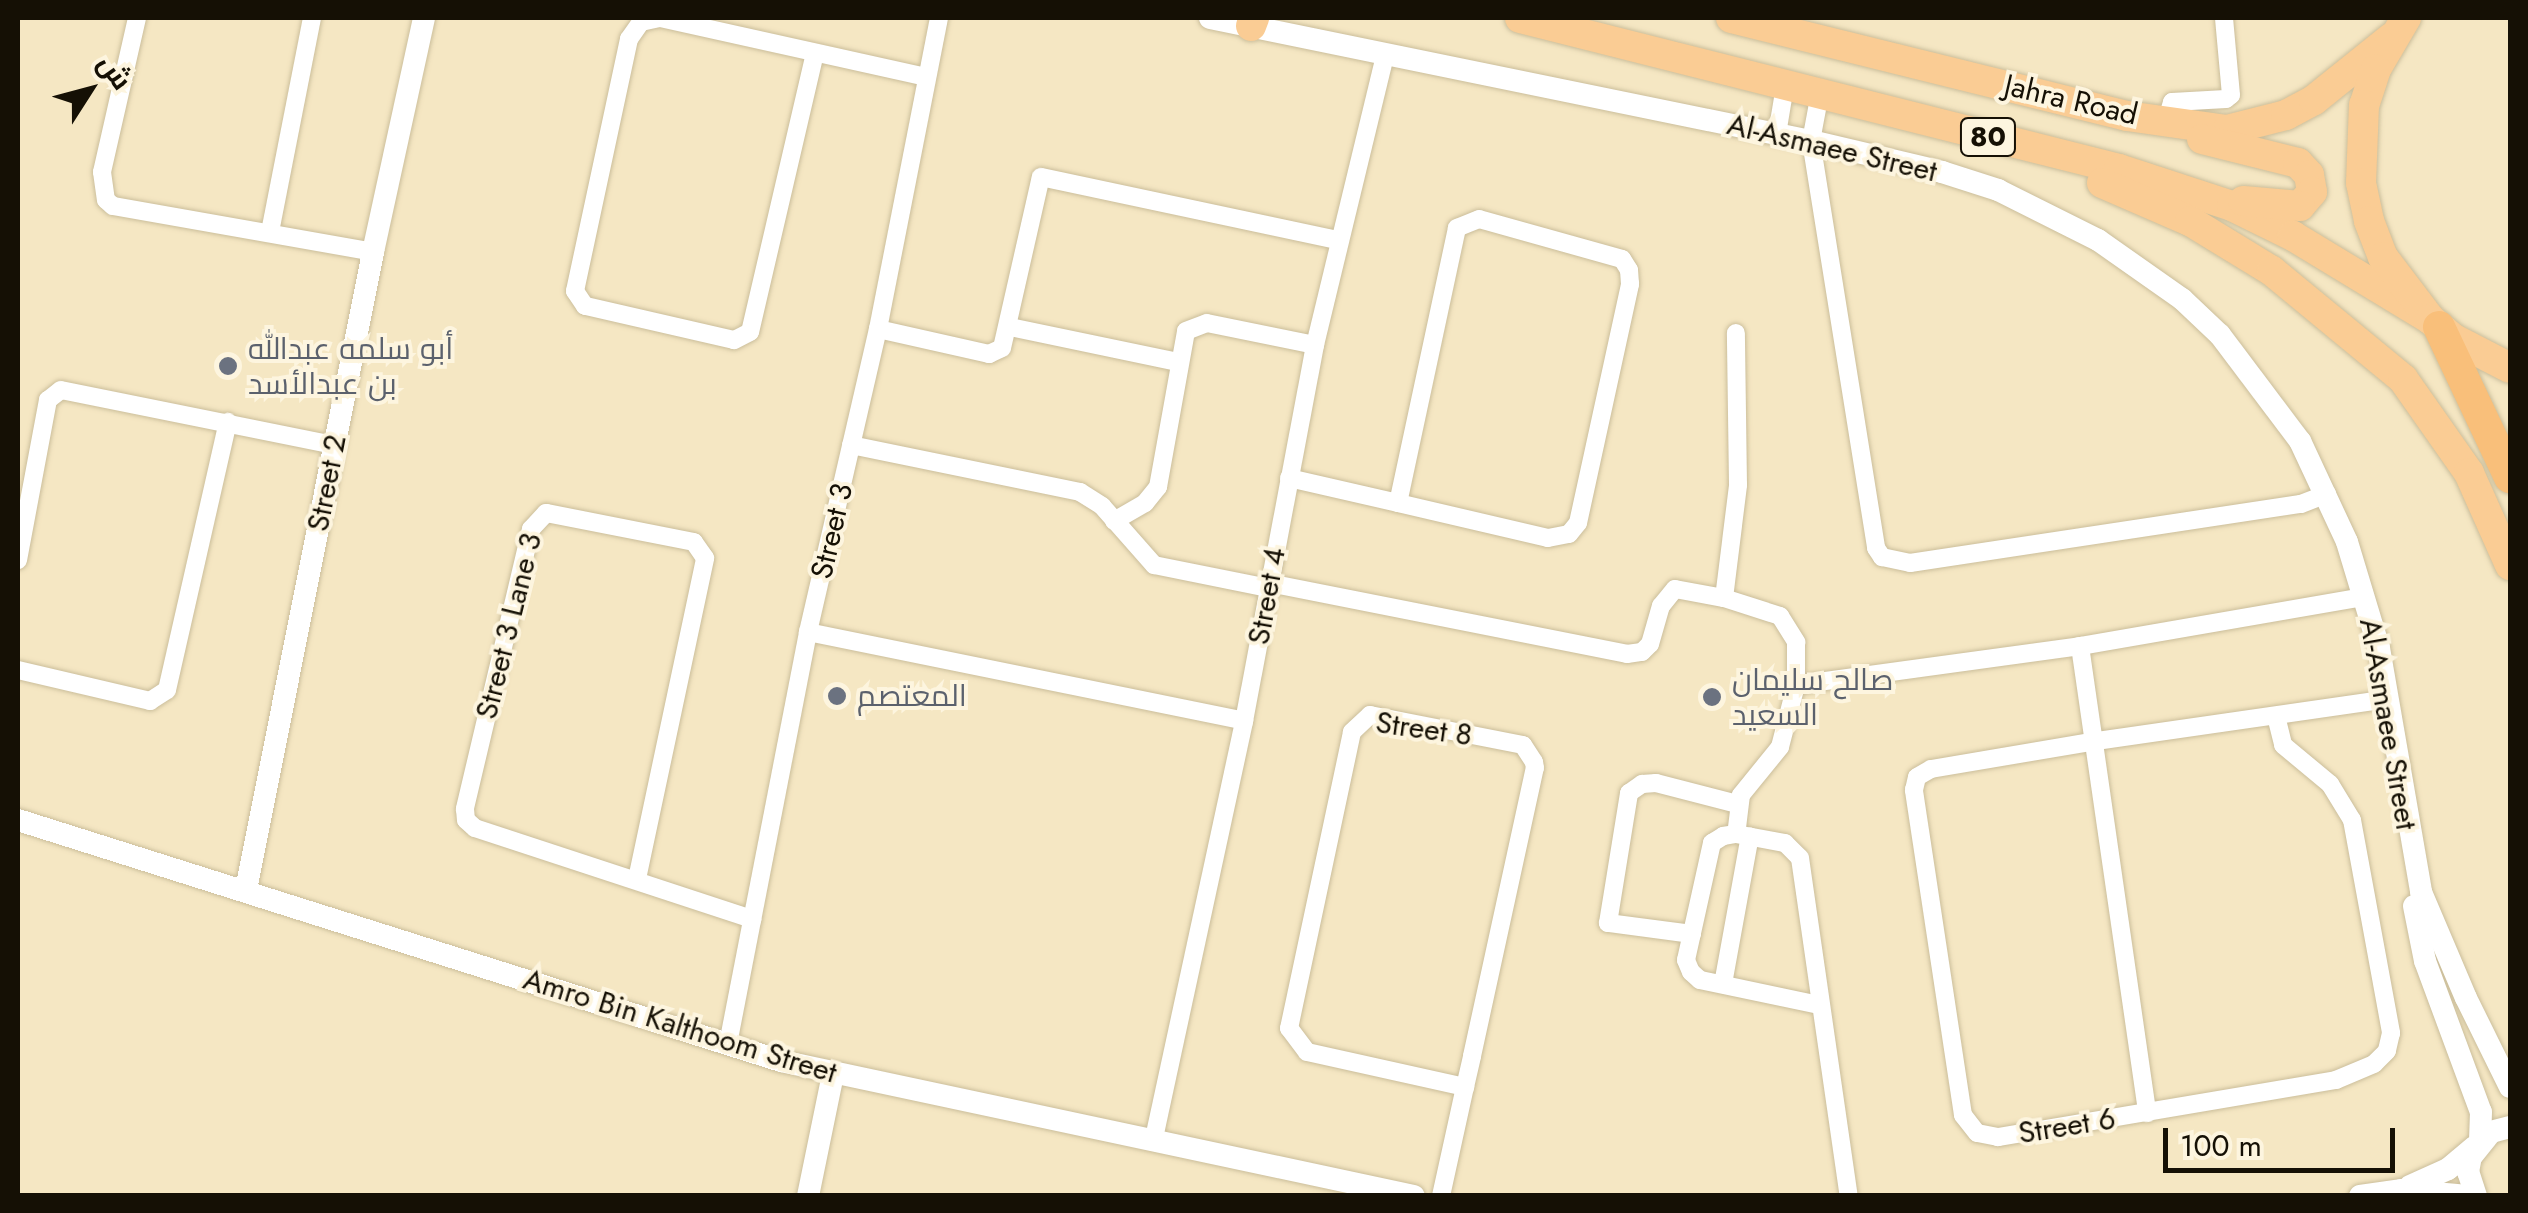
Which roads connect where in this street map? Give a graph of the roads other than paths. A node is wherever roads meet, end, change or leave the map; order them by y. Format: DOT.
graph roads {
  1 [pos="137,18"];
  2 [pos="312,18"];
  3 [pos="424,18"];
  4 [pos="940,18"];
  5 [pos="1210,18"];
  6 [pos="1520,18"];
  7 [pos="1731,18"];
  8 [pos="2224,18"];
  9 [pos="1252,22"];
  10 [pos="2398,28"];
  11 [pos="815,52"];
  12 [pos="1385,55"];
  13 [pos="928,77"];
  14 [pos="1785,86"];
  15 [pos="1820,94"];
  16 [pos="2127,116"];
  17 [pos="2166,122"];
  18 [pos="1954,128"];
  19 [pos="1777,134"];
  20 [pos="1810,140"];
  21 [pos="2119,169"];
  22 [pos="270,232"];
  23 [pos="1338,240"];
  24 [pos="373,252"];
  25 [pos="2435,323"];
  26 [pos="1010,327"];
  27 [pos="878,329"];
  28 [pos="1736,333"];
  29 [pos="1315,344"];
  30 [pos="1178,362"];
  31 [pos="2510,368"];
  32 [pos="228,422"];
  33 [pos="334,444"];
  34 [pos="852,445"];
  35 [pos="2510,477"];
  36 [pos="1289,478"];
  37 [pos="2327,494"];
  38 [pos="1398,503"];
  39 [pos="1114,520"];
  40 [pos="18,560"];
  41 [pos="2510,564"];
  42 [pos="1268,586"];
  43 [pos="2364,597"];
  44 [pos="1724,598"];
  45 [pos="808,632"];
  46 [pos="2080,646"];
  47 [pos="18,670"];
  48 [pos="1796,685"];
  49 [pos="2387,699"];
  50 [pos="2276,716"];
  51 [pos="1244,720"];
  52 [pos="2096,741"];
  53 [pos="1737,804"];
  54 [pos="18,820"];
  55 [pos="1743,835"];
  56 [pos="2410,848"];
  57 [pos="637,880"];
  58 [pos="246,890"];
  59 [pos="752,919"];
  60 [pos="1692,934"];
  61 [pos="1723,984"];
  62 [pos="1819,1006"];
  63 [pos="728,1044"];
  64 [pos="833,1074"];
  65 [pos="2510,1087"];
  66 [pos="1465,1088"];
  67 [pos="2147,1113"];
  68 [pos="2510,1126"];
  69 [pos="1154,1138"];
  70 [pos="2479,1142"];
  71 [pos="2401,1190"];
  72 [pos="808,1196"];
  73 [pos="1414,1196"];
  74 [pos="1441,1196"];
  75 [pos="1850,1196"];
  76 [pos="2360,1196"];
  77 [pos="2468,1196"];
  78 [pos="2476,1196"];
  1 -- 22 [label="street"];
  2 -- 22 [label="street"];
  3 -- 24 [label="street, Street 2"];
  4 -- 13 [label="street, Street 3"];
  5 -- 9 [label="street, Al-Asmaee Street"];
  6 -- 14 [label="highway, Jahra Road / 80"];
  7 -- 16 [label="highway, Jahra Road / 80"];
  8 -- 17 [label="street"];
  9 -- 12 [label="street, Al-Asmaee Street"];
  10 -- 17 [label="highway, Jahra Road / 80"];
  10 -- 25 [label="highway, 80"];
  11 -- 11 [label="street"];
  11 -- 13 [label="street"];
  12 -- 19 [label="street, Al-Asmaee Street"];
  12 -- 23 [label="street, Street 4"];
  13 -- 27 [label="street, Street 3"];
  14 -- 15 [label="highway, Jahra Road / 80"];
  14 -- 19 [label="street"];
  15 -- 18 [label="highway, Jahra Road / 80"];
  15 -- 20 [label="street"];
  16 -- 17 [label="highway, Jahra Road / 80"];
  16 -- 21 [label="highway"];
  18 -- 21 [label="highway, Jahra Road / 80"];
  18 -- 41 [label="highway"];
  19 -- 20 [label="street, Al-Asmaee Street"];
  20 -- 37 [label="street, Al-Asmaee Street"];
  20 -- 37 [label="street"];
  21 -- 25 [label="highway, Jahra Road / 80"];
  22 -- 24 [label="street"];
  23 -- 26 [label="street"];
  23 -- 29 [label="street, Street 4"];
  24 -- 33 [label="street, Street 2"];
  25 -- 31 [label="highway, 80"];
  25 -- 35 [label="highway"];
  26 -- 27 [label="street"];
  26 -- 30 [label="street"];
  27 -- 34 [label="street, Street 3"];
  28 -- 44 [label="street"];
  29 -- 30 [label="street"];
  29 -- 36 [label="street, Street 4"];
  30 -- 39 [label="street"];
  32 -- 33 [label="street"];
  32 -- 40 [label="street"];
  32 -- 47 [label="street"];
  33 -- 58 [label="street, Street 2"];
  34 -- 39 [label="street"];
  34 -- 45 [label="street, Street 3"];
  36 -- 38 [label="street"];
  36 -- 42 [label="street, Street 4"];
  37 -- 43 [label="street, Al-Asmaee Street"];
  38 -- 38 [label="street"];
  39 -- 42 [label="street"];
  42 -- 44 [label="street"];
  42 -- 51 [label="street, Street 4"];
  43 -- 46 [label="street"];
  43 -- 49 [label="street, Al-Asmaee Street"];
  44 -- 48 [label="street"];
  45 -- 51 [label="street"];
  45 -- 59 [label="street, Street 3"];
  46 -- 48 [label="street"];
  46 -- 52 [label="street"];
  48 -- 53 [label="street"];
  49 -- 50 [label="street, Street 6"];
  49 -- 56 [label="street, Al-Asmaee Street"];
  50 -- 52 [label="street, Street 6"];
  50 -- 67 [label="street, Street 6"];
  51 -- 69 [label="street, Street 4"];
  52 -- 67 [label="street"];
  52 -- 67 [label="street, Street 6"];
  53 -- 55 [label="street"];
  53 -- 60 [label="street"];
  54 -- 58 [label="street, Amro Bin Kalthoom Street"];
  55 -- 60 [label="street"];
  55 -- 61 [label="street"];
  55 -- 62 [label="street"];
  56 -- 65 [label="street, Al-Asmaee Street"];
  56 -- 70 [label="street, Al-Asmaee Street"];
  57 -- 57 [label="street, Street 3 Lane 3"];
  57 -- 59 [label="street, Street 3 Lane 3"];
  58 -- 63 [label="street, Amro Bin Kalthoom Street"];
  59 -- 63 [label="street, Street 3"];
  60 -- 61 [label="street"];
  61 -- 62 [label="street"];
  62 -- 75 [label="street"];
  63 -- 64 [label="street, Amro Bin Kalthoom Street"];
  64 -- 69 [label="street, Amro Bin Kalthoom Street"];
  64 -- 72 [label="street"];
  66 -- 66 [label="street, Street 8"];
  66 -- 74 [label="street, Street 8"];
  68 -- 70 [label="street"];
  69 -- 73 [label="street, Amro Bin Kalthoom Street"];
  70 -- 71 [label="street"];
  70 -- 78 [label="street, Al-Asmaee Street"];
  71 -- 76 [label="street"];
  71 -- 77 [label="street"];
}
